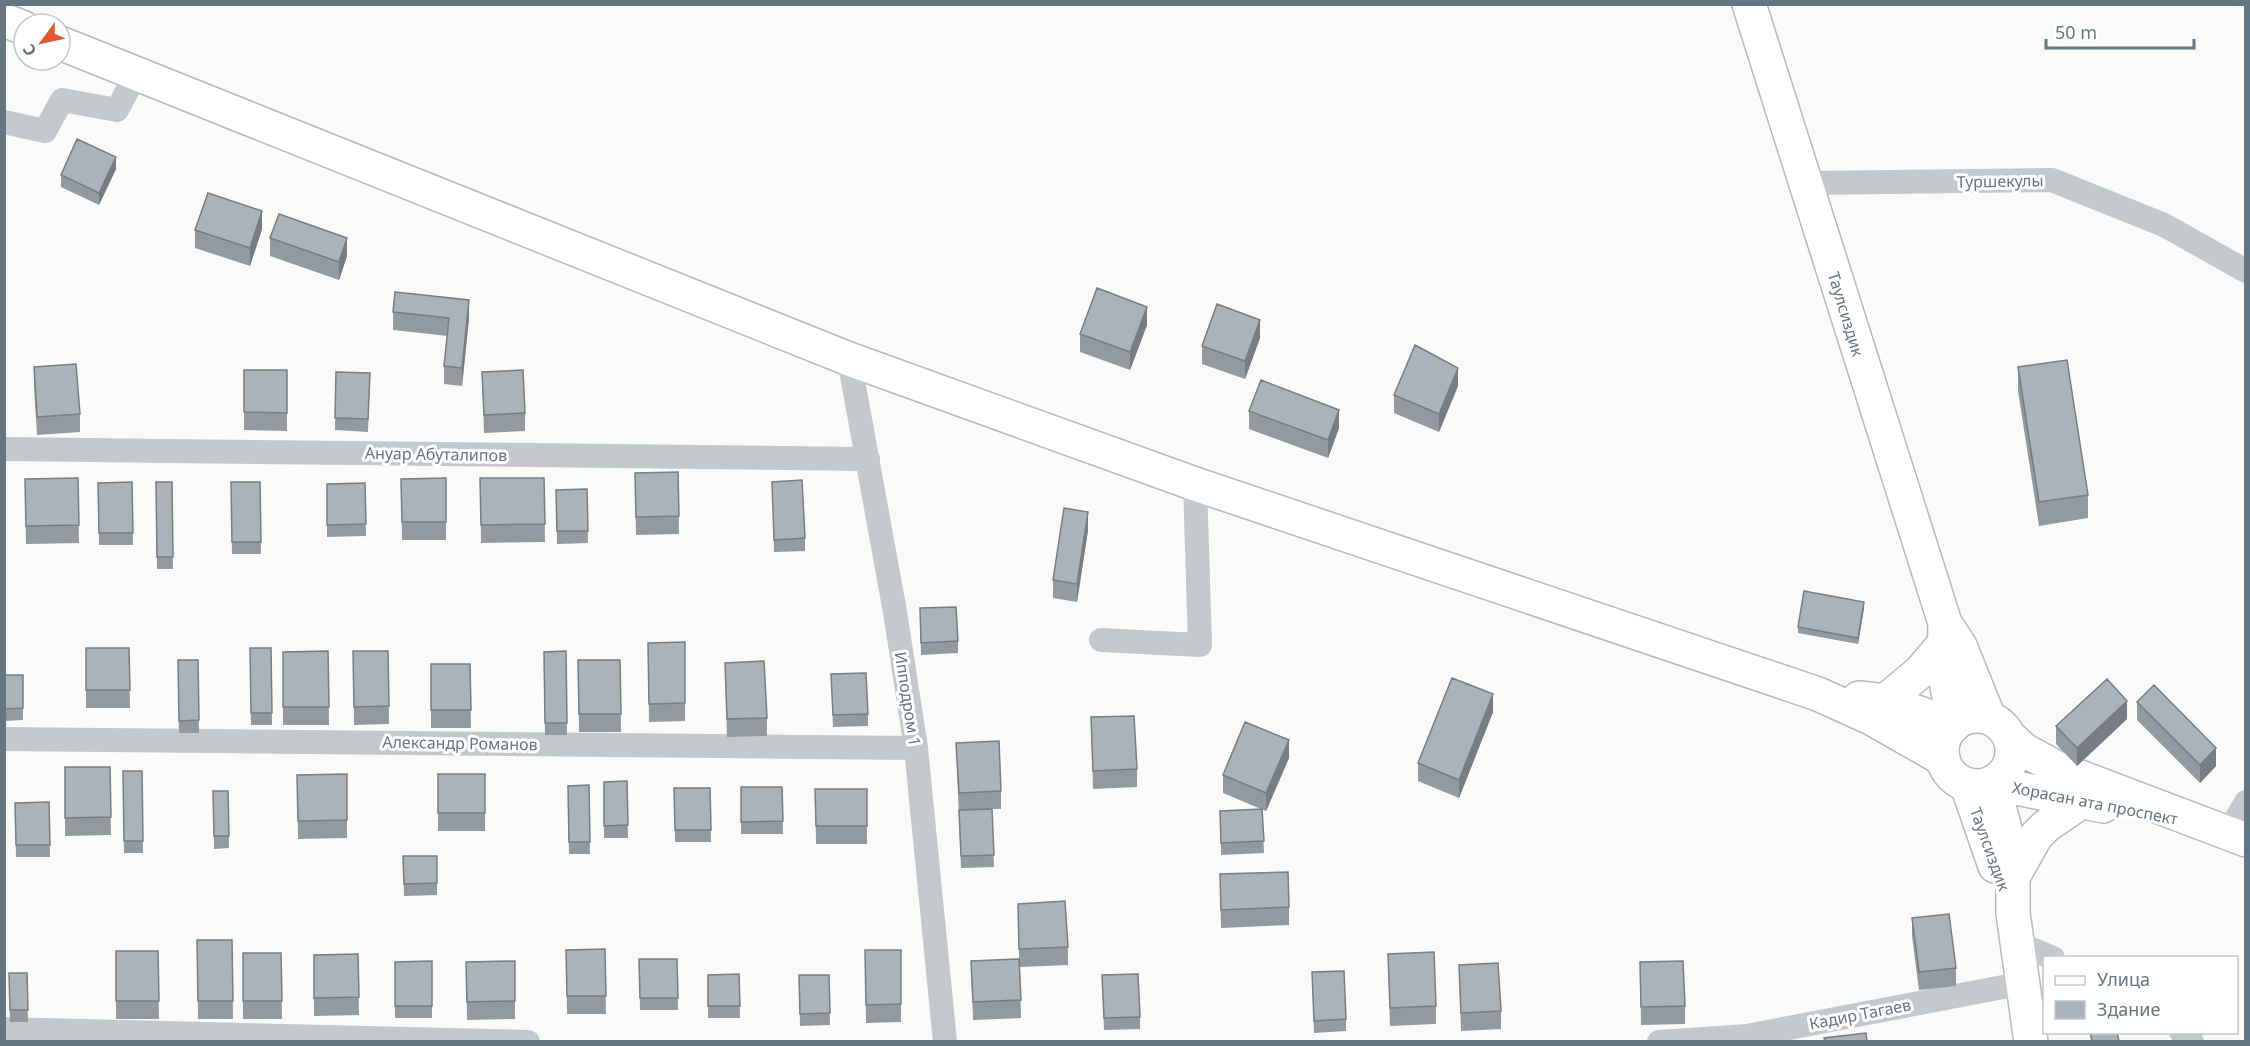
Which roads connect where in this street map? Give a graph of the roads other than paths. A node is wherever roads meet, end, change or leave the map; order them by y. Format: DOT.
graph roads {
  1 [pos="1749,4"];
  2 [pos="72,48"];
  3 [pos="136,74"];
  4 [pos="4,122"];
  5 [pos="1805,183"];
  6 [pos="2246,271"];
  7 [pos="849,359"];
  8 [pos="4,449"];
  9 [pos="868,459"];
  10 [pos="1195,484"];
  11 [pos="1944,634"];
  12 [pos="1101,640"];
  13 [pos="1818,694"];
  14 [pos="1885,700"];
  15 [pos="1954,725"];
  16 [pos="1999,727"];
  17 [pos="4,739"];
  18 [pos="916,748"];
  19 [pos="1943,759"];
  20 [pos="1980,784"];
  21 [pos="2081,802"];
  22 [pos="2246,802"];
  23 [pos="2197,822"];
  24 [pos="2237,836"];
  25 [pos="2013,877"];
  26 [pos="2015,928"];
  27 [pos="2052,956"];
  28 [pos="2024,983"];
  29 [pos="4,1029"];
  30 [pos="1748,1039"];
  31 [pos="528,1041"];
  32 [pos="945,1041"];
  33 [pos="1659,1041"];
  34 [pos="2031,1041"];
  1 -- 5 [label="main road, Таулсиздик"];
  2 -- 3 [label="main road"];
  3 -- 4 [label="street"];
  3 -- 7 [label="main road"];
  5 -- 6 [label="street, Туршекулы"];
  5 -- 11 [label="main road, Таулсиздик"];
  7 -- 9 [label="street, Ипподром 1"];
  7 -- 10 [label="main road"];
  8 -- 9 [label="street, Ануар Абуталипов"];
  9 -- 18 [label="street, Ипподром 1"];
  10 -- 12 [label="street"];
  10 -- 13 [label="main road"];
  11 -- 14 [label="main road"];
  11 -- 15 [label="main road, Таулсиздик"];
  11 -- 16 [label="main road, Таулсиздик"];
  13 -- 14 [label="main road"];
  13 -- 19 [label="main road"];
  14 -- 15 [label="main road"];
  15 -- 16 [label="main road"];
  15 -- 19 [label="main road"];
  16 -- 20 [label="main road"];
  16 -- 23 [label="main road, Хорасан ата проспект"];
  17 -- 18 [label="street, Александр Романов"];
  18 -- 32 [label="street, Ипподром 1"];
  19 -- 20 [label="main road"];
  20 -- 21 [label="main road, Хорасан ата проспект"];
  20 -- 25 [label="main road, Таулсиздик"];
  20 -- 26 [label="main road, Таулсиздик"];
  21 -- 23 [label="main road, Хорасан ата проспект"];
  21 -- 25 [label="main road"];
  22 -- 24 [label="street"];
  23 -- 24 [label="main road, Хорасан ата проспект"];
  25 -- 26 [label="main road, Таулсиздик"];
  26 -- 27 [label="street"];
  26 -- 28 [label="main road, Таулсиздик"];
  28 -- 30 [label="street, Кадир Тагаев"];
  28 -- 34 [label="main road, Таулсиздик"];
  29 -- 31 [label="street"];
  30 -- 33 [label="street, Кадир Тагаев"];
}
